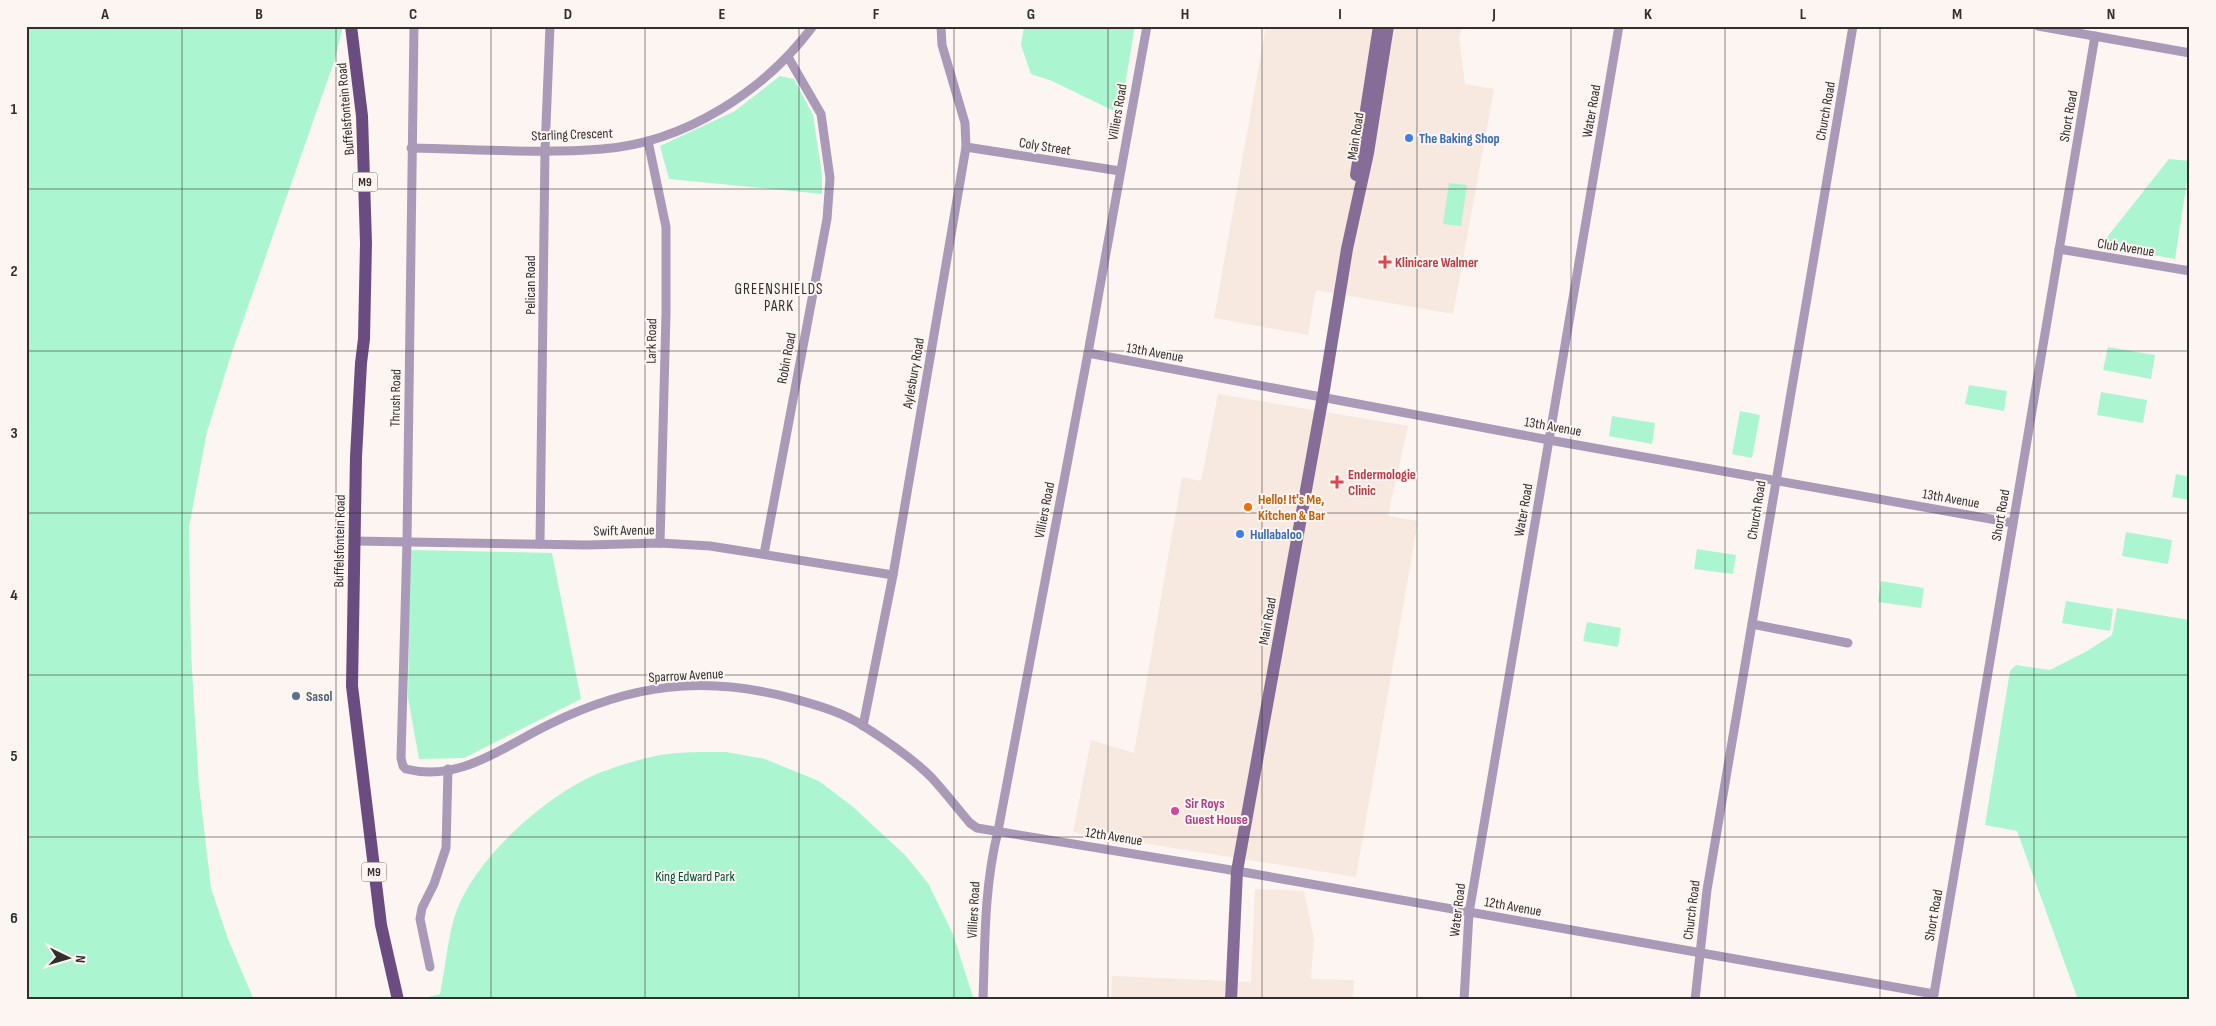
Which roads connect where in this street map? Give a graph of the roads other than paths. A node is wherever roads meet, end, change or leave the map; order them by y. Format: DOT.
graph roads {
  1 [pos="351,26"];
  2 [pos="414,26"];
  3 [pos="550,26"];
  4 [pos="813,26"];
  5 [pos="941,26"];
  6 [pos="1147,26"];
  7 [pos="1378,26"];
  8 [pos="1388,26"];
  9 [pos="1619,26"];
  10 [pos="1853,26"];
  11 [pos="2038,26"];
  12 [pos="2095,36"];
  13 [pos="2190,52"];
  14 [pos="788,57"];
  15 [pos="648,141"];
  16 [pos="966,147"];
  17 [pos="412,148"];
  18 [pos="545,150"];
  19 [pos="1120,171"];
  20 [pos="1347,249"];
  21 [pos="2059,249"];
  22 [pos="2190,271"];
  23 [pos="1088,353"];
  24 [pos="1323,396"];
  25 [pos="1549,440"];
  26 [pos="1775,479"];
  27 [pos="2013,523"];
  28 [pos="358,541"];
  29 [pos="407,541"];
  30 [pos="660,543"];
  31 [pos="540,544"];
  32 [pos="764,554"];
  33 [pos="893,575"];
  34 [pos="1752,624"];
  35 [pos="1848,643"];
  36 [pos="863,726"];
  37 [pos="406,769"];
  38 [pos="448,769"];
  39 [pos="998,831"];
  40 [pos="1237,871"];
  41 [pos="1469,913"];
  42 [pos="1700,953"];
  43 [pos="430,967"];
  44 [pos="1934,997"];
  45 [pos="398,1000"];
  46 [pos="983,1000"];
  47 [pos="1231,1000"];
  48 [pos="1464,1000"];
  49 [pos="1695,1000"];
  1 -- 28 [label="main road, Buffelsfontein Road / M9"];
  2 -- 17 [label="street, Thrush Road"];
  3 -- 18 [label="street, Pelican Road"];
  4 -- 14 [label="street, Starling Crescent"];
  5 -- 16 [label="street, Aylesbury Road"];
  6 -- 19 [label="street, Villiers Road"];
  7 -- 20 [label="main road, Main Road"];
  8 -- 20 [label="main road, Main Road"];
  9 -- 25 [label="street, Water Road"];
  10 -- 26 [label="street, Church Road"];
  11 -- 12 [label="street"];
  12 -- 13 [label="street"];
  12 -- 21 [label="street, Short Road"];
  14 -- 15 [label="street, Starling Crescent"];
  14 -- 32 [label="street, Robin Road"];
  15 -- 18 [label="street, Starling Crescent"];
  15 -- 30 [label="street, Lark Road"];
  16 -- 19 [label="street, Coly Street"];
  16 -- 33 [label="street, Aylesbury Road"];
  17 -- 18 [label="street, Starling Crescent"];
  17 -- 29 [label="street, Thrush Road"];
  18 -- 31 [label="street, Pelican Road"];
  19 -- 23 [label="street, Villiers Road"];
  20 -- 24 [label="main road, Main Road"];
  21 -- 22 [label="street, Club Avenue"];
  21 -- 27 [label="street, Short Road"];
  23 -- 24 [label="street, 13th Avenue"];
  23 -- 39 [label="street, Villiers Road"];
  24 -- 25 [label="street, 13th Avenue"];
  24 -- 40 [label="main road, Main Road"];
  25 -- 26 [label="street, 13th Avenue"];
  25 -- 41 [label="street, Water Road"];
  26 -- 27 [label="street, 13th Avenue"];
  26 -- 34 [label="street, Church Road"];
  27 -- 44 [label="street, Short Road"];
  28 -- 29 [label="street, Swift Avenue"];
  28 -- 45 [label="main road, Buffelsfontein Road / M9"];
  29 -- 31 [label="street, Swift Avenue"];
  29 -- 37 [label="street, Thrush Road"];
  30 -- 31 [label="street, Swift Avenue"];
  30 -- 32 [label="street, Swift Avenue"];
  32 -- 33 [label="street, Swift Avenue"];
  33 -- 36 [label="street, Aylesbury Road"];
  34 -- 35 [label="street"];
  34 -- 42 [label="street, Church Road"];
  36 -- 38 [label="street, Sparrow Avenue"];
  36 -- 39 [label="street, Sparrow Avenue"];
  37 -- 38 [label="street, Sparrow Avenue"];
  38 -- 43 [label="street"];
  39 -- 40 [label="street, 12th Avenue"];
  39 -- 46 [label="street, Villiers Road"];
  40 -- 41 [label="street, 12th Avenue"];
  40 -- 47 [label="main road, Main Road"];
  41 -- 42 [label="street, 12th Avenue"];
  41 -- 48 [label="street, Water Road"];
  42 -- 44 [label="street, 12th Avenue"];
  42 -- 49 [label="street, Church Road"];
}
